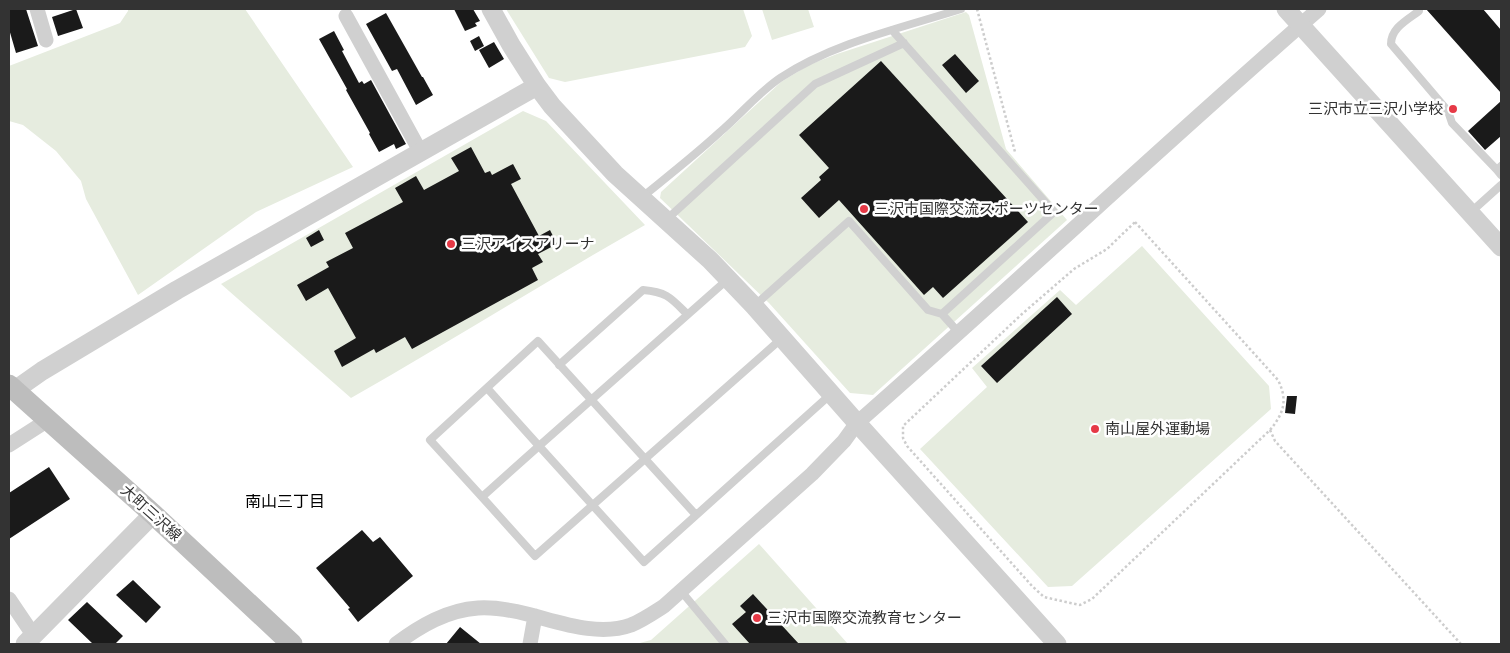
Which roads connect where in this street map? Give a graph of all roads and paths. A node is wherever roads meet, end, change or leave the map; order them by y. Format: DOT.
graph roads {
  1 [pos="37,9"];
  2 [pos="491,9"];
  3 [pos="961,9"];
  4 [pos="978,9"];
  5 [pos="1286,9"];
  6 [pos="1318,9"];
  7 [pos="1419,9"];
  8 [pos="346,16"];
  9 [pos="1300,25"];
  10 [pos="892,30"];
  11 [pos="46,40"];
  12 [pos="904,43"];
  13 [pos="536,86"];
  14 [pos="420,151"];
  15 [pos="1017,157"];
  16 [pos="1500,170"];
  17 [pos="1501,185"];
  18 [pos="641,198"];
  19 [pos="1470,213"];
  20 [pos="666,220"];
  21 [pos="1501,247"];
  22 [pos="728,279"];
  23 [pos="754,306"];
  24 [pos="687,314"];
  25 [pos="942,314"];
  26 [pos="960,333"];
  27 [pos="783,337"];
  28 [pos="559,365"];
  29 [pos="12,387"];
  30 [pos="487,388"];
  31 [pos="831,394"];
  32 [pos="591,400"];
  33 [pos="48,420"];
  34 [pos="858,423"];
  35 [pos="1270,430"];
  36 [pos="9,445"];
  37 [pos="539,446"];
  38 [pos="644,459"];
  39 [pos="482,497"];
  40 [pos="592,504"];
  41 [pos="152,514"];
  42 [pos="696,515"];
  43 [pos="681,591"];
  44 [pos="9,599"];
  45 [pos="535,616"];
  46 [pos="30,640"];
  47 [pos="292,644"];
  48 [pos="396,644"];
  49 [pos="530,644"];
  50 [pos="725,644"];
  51 [pos="1057,644"];
  52 [pos="1461,644"];
  1 -- 11 [label="street"];
  2 -- 13 [label="street"];
  3 -- 10 [label="lane"];
  4 -- 15 [label="path"];
  5 -- 9 [label="street"];
  6 -- 9 [label="street"];
  7 -- 16 [label="lane"];
  8 -- 14 [label="street"];
  9 -- 19 [label="street"];
  9 -- 26 [label="street"];
  10 -- 12 [label="lane"];
  10 -- 18 [label="lane"];
  12 -- 20 [label="lane"];
  12 -- 25 [label="lane"];
  13 -- 14 [label="street"];
  13 -- 18 [label="street"];
  14 -- 29 [label="street"];
  17 -- 19 [label="lane"];
  18 -- 20 [label="street"];
  19 -- 21 [label="street"];
  20 -- 22 [label="street"];
  22 -- 23 [label="street"];
  22 -- 24 [label="lane"];
  23 -- 25 [label="lane"];
  23 -- 27 [label="street"];
  24 -- 28 [label="lane"];
  24 -- 32 [label="lane"];
  25 -- 26 [label="lane"];
  26 -- 34 [label="street"];
  27 -- 31 [label="street"];
  27 -- 38 [label="lane"];
  28 -- 30 [label="lane"];
  28 -- 32 [label="lane"];
  29 -- 33 [label="main road, 大町三沢線"];
  30 -- 37 [label="lane"];
  30 -- 39 [label="lane"];
  31 -- 34 [label="street"];
  31 -- 42 [label="lane"];
  32 -- 37 [label="lane"];
  32 -- 38 [label="lane"];
  33 -- 36 [label="street"];
  33 -- 41 [label="main road, 大町三沢線"];
  34 -- 43 [label="street"];
  34 -- 51 [label="street"];
  35 -- 35 [label="path"];
  35 -- 52 [label="path"];
  37 -- 39 [label="lane"];
  37 -- 40 [label="lane"];
  38 -- 40 [label="lane"];
  38 -- 42 [label="lane"];
  39 -- 40 [label="lane"];
  40 -- 42 [label="lane"];
  41 -- 46 [label="street"];
  41 -- 47 [label="main road, 大町三沢線"];
  43 -- 45 [label="street"];
  43 -- 50 [label="lane"];
  44 -- 46 [label="street"];
  45 -- 48 [label="street"];
  45 -- 49 [label="street"];
}
